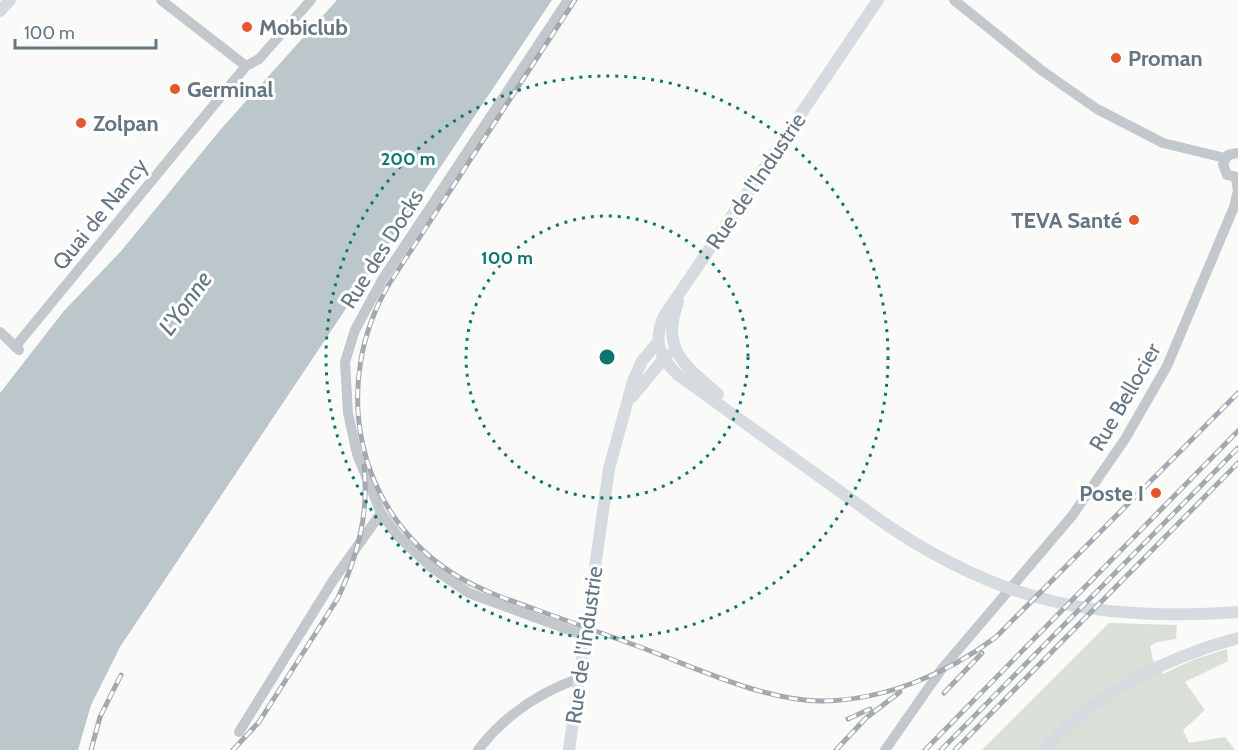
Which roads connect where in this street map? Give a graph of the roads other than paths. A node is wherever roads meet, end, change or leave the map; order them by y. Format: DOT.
graph roads {
  1 [pos="10,0"];
  2 [pos="161,0"];
  3 [pos="311,0"];
  4 [pos="568,0"];
  5 [pos="869,0"];
  6 [pos="878,0"];
  7 [pos="946,0"];
  8 [pos="957,2"];
  9 [pos="0,11"];
  10 [pos="863,22"];
  11 [pos="246,66"];
  12 [pos="1238,153"];
  13 [pos="1225,158"];
  14 [pos="1237,177"];
  15 [pos="682,293"];
  16 [pos="0,332"];
  17 [pos="673,347"];
  18 [pos="657,351"];
  19 [pos="678,375"];
  20 [pos="646,378"];
  21 [pos="630,400"];
  22 [pos="774,441"];
  23 [pos="381,513"];
  24 [pos="1238,612"];
  25 [pos="586,636"];
  26 [pos="1238,638"];
  27 [pos="580,678"];
  28 [pos="239,732"];
  29 [pos="478,750"];
  30 [pos="569,750"];
  31 [pos="885,750"];
  32 [pos="1044,750"];
  1 -- 9 [label="main road"];
  2 -- 11 [label="street"];
  3 -- 11 [label="street, Quai de Nancy"];
  4 -- 23 [label="street, Rue des Docks"];
  5 -- 10 [label="main road, Rue de l'Industrie"];
  6 -- 10 [label="main road, Rue de l'Industrie"];
  7 -- 8 [label="street"];
  8 -- 13 [label="street"];
  10 -- 15 [label="main road, Rue de l'Industrie"];
  11 -- 16 [label="street, Quai de Nancy"];
  12 -- 13 [label="street"];
  13 -- 14 [label="street"];
  14 -- 31 [label="street, Rue Bellocier"];
  15 -- 17 [label="main road"];
  15 -- 18 [label="main road, Rue de l'Industrie"];
  17 -- 18 [label="main road"];
  17 -- 22 [label="main road"];
  18 -- 19 [label="main road"];
  18 -- 20 [label="main road"];
  18 -- 21 [label="main road, Rue de l'Industrie"];
  19 -- 20 [label="main road"];
  19 -- 22 [label="main road"];
  20 -- 21 [label="main road"];
  21 -- 25 [label="main road, Rue de l'Industrie"];
  22 -- 24 [label="main road"];
  23 -- 25 [label="street, Rue des Docks"];
  23 -- 28 [label="street"];
  25 -- 27 [label="main road, Rue de l'Industrie"];
  26 -- 32 [label="main road"];
  27 -- 29 [label="street"];
  27 -- 30 [label="main road, Rue de l'Industrie"];
}
